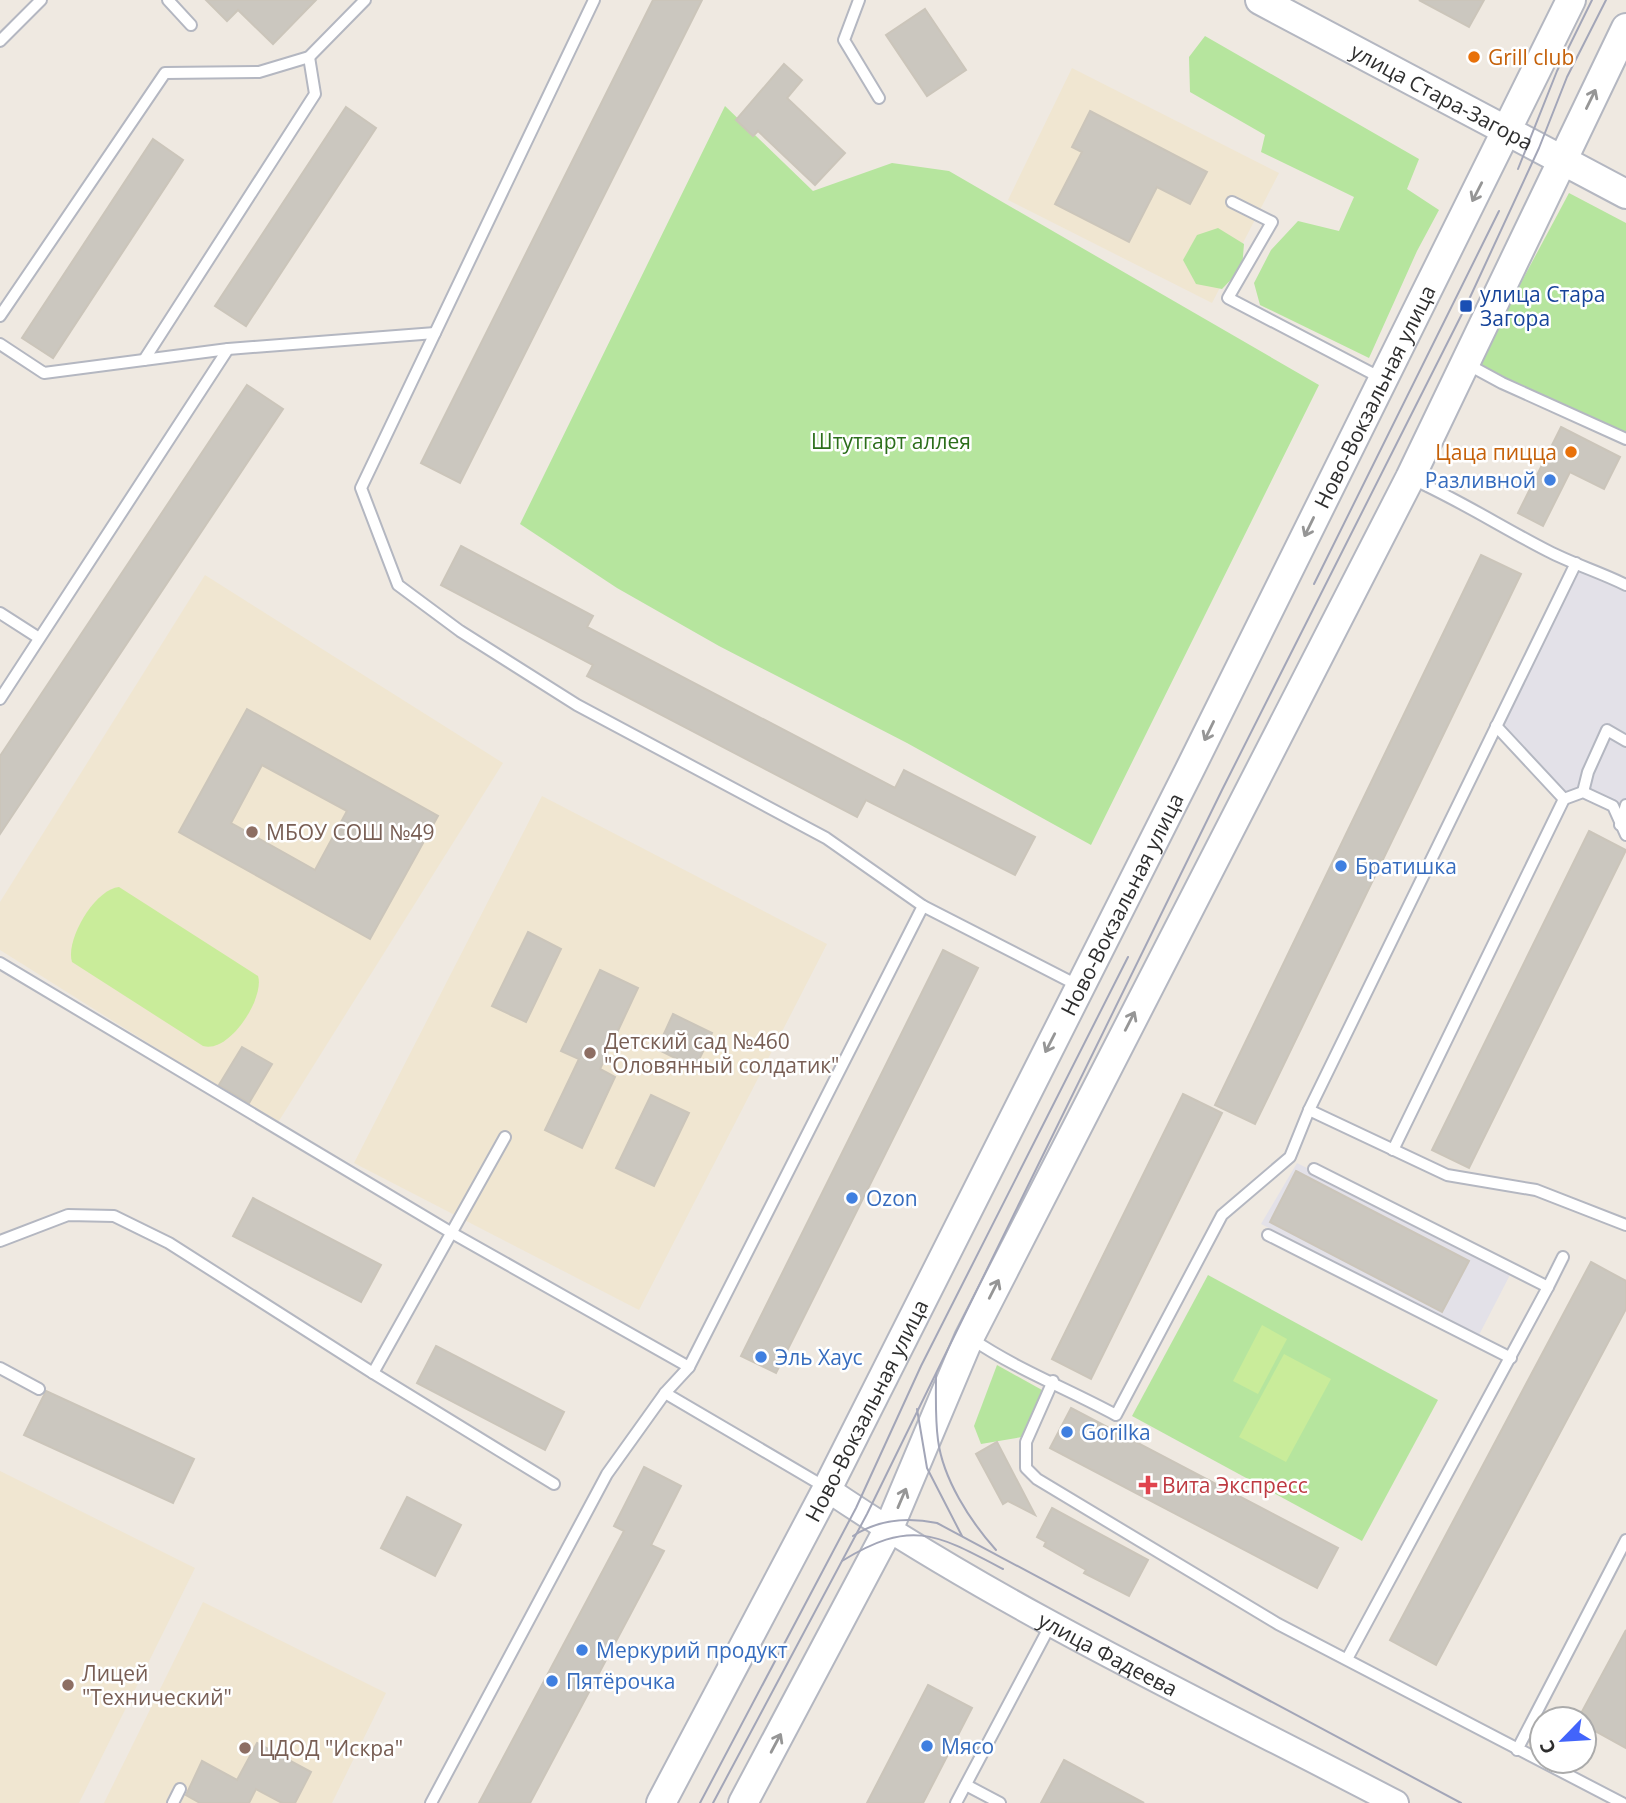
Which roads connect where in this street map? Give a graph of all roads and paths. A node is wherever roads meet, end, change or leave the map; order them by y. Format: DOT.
graph roads {
  1 [pos="41,0"];
  2 [pos="169,0"];
  3 [pos="365,0"];
  4 [pos="594,0"];
  5 [pos="859,0"];
  6 [pos="1260,0"];
  7 [pos="1571,0"];
  8 [pos="191,25"];
  9 [pos="1626,27"];
  10 [pos="0,41"];
  11 [pos="309,58"];
  12 [pos="879,99"];
  13 [pos="1507,131"];
  14 [pos="1561,160"];
  15 [pos="1626,194"];
  16 [pos="1232,202"];
  17 [pos="0,316"];
  18 [pos="435,333"];
  19 [pos="0,344"];
  20 [pos="228,349"];
  21 [pos="144,360"];
  22 [pos="1464,362"];
  23 [pos="1381,378"];
  24 [pos="1626,439"];
  25 [pos="1410,478"];
  26 [pos="1576,563"];
  27 [pos="1626,585"];
  28 [pos="0,613"];
  29 [pos="39,638"];
  30 [pos="0,699"];
  31 [pos="1496,726"];
  32 [pos="1626,741"];
  33 [pos="1583,793"];
  34 [pos="1564,799"];
  35 [pos="1626,805"];
  36 [pos="1623,830"];
  37 [pos="923,906"];
  38 [pos="0,963"];
  39 [pos="1079,986"];
  40 [pos="1309,1110"];
  41 [pos="505,1137"];
  42 [pos="1393,1150"];
  43 [pos="1314,1169"];
  44 [pos="1626,1225"];
  45 [pos="452,1233"];
  46 [pos="1268,1235"];
  47 [pos="0,1241"];
  48 [pos="1563,1257"];
  49 [pos="1548,1287"];
  50 [pos="969,1338"];
  51 [pos="1511,1358"];
  52 [pos="689,1367"];
  53 [pos="0,1368"];
  54 [pos="373,1373"];
  55 [pos="1053,1381"];
  56 [pos="39,1389"];
  57 [pos="665,1393"];
  58 [pos="554,1484"];
  59 [pos="827,1489"];
  60 [pos="888,1530"];
  61 [pos="1626,1540"];
  62 [pos="1052,1622"];
  63 [pos="1347,1659"];
  64 [pos="1517,1750"];
  65 [pos="966,1785"];
  66 [pos="180,1789"];
  67 [pos="173,1803"];
  68 [pos="431,1803"];
  69 [pos="661,1803"];
  70 [pos="743,1803"];
  71 [pos="956,1803"];
  72 [pos="1000,1803"];
  73 [pos="1396,1803"];
  74 [pos="1622,1803"];
  1 -- 10 [label="lane"];
  2 -- 8 [label="lane"];
  3 -- 11 [label="lane"];
  4 -- 18 [label="lane"];
  5 -- 12 [label="lane"];
  6 -- 13 [label="main road, улица Стара-Загора"];
  7 -- 13 [label="main road, Ново-Вокзальная улица"];
  14 -- 9 [label="main road, one-way"];
  11 -- 17 [label="lane"];
  11 -- 21 [label="lane"];
  13 -- 14 [label="main road, улица Стара-Загора"];
  13 -- 23 [label="main road, Ново-Вокзальная улица, one-way"];
  14 -- 15 [label="main road, улица Стара-Загора"];
  14 -- 22 [label="main road"];
  16 -- 23 [label="lane"];
  18 -- 20 [label="lane"];
  18 -- 37 [label="lane"];
  19 -- 21 [label="lane"];
  20 -- 21 [label="lane"];
  20 -- 29 [label="lane"];
  22 -- 24 [label="lane"];
  22 -- 25 [label="main road"];
  23 -- 39 [label="main road, Ново-Вокзальная улица, one-way"];
  25 -- 26 [label="lane"];
  50 -- 25 [label="main road, one-way"];
  26 -- 27 [label="lane"];
  26 -- 31 [label="lane"];
  28 -- 29 [label="lane"];
  29 -- 30 [label="lane"];
  31 -- 34 [label="lane"];
  31 -- 40 [label="lane"];
  32 -- 33 [label="lane"];
  33 -- 34 [label="lane"];
  33 -- 36 [label="lane"];
  34 -- 42 [label="lane"];
  35 -- 36 [label="lane"];
  37 -- 39 [label="lane"];
  37 -- 52 [label="lane"];
  38 -- 45 [label="lane"];
  39 -- 59 [label="main road, Ново-Вокзальная улица, one-way"];
  40 -- 42 [label="lane"];
  40 -- 55 [label="lane"];
  41 -- 45 [label="lane"];
  42 -- 44 [label="lane"];
  43 -- 49 [label="lane"];
  45 -- 52 [label="lane"];
  45 -- 54 [label="lane"];
  46 -- 51 [label="lane"];
  47 -- 54 [label="lane"];
  48 -- 49 [label="lane"];
  49 -- 51 [label="lane"];
  50 -- 55 [label="lane"];
  60 -- 50 [label="main road, one-way"];
  51 -- 63 [label="lane"];
  52 -- 57 [label="lane"];
  53 -- 56 [label="lane"];
  54 -- 58 [label="lane"];
  55 -- 63 [label="lane"];
  57 -- 59 [label="lane"];
  57 -- 68 [label="lane"];
  59 -- 60 [label="street, улица Фадеева"];
  59 -- 69 [label="main road, Ново-Вокзальная улица"];
  60 -- 62 [label="street, улица Фадеева"];
  70 -- 60 [label="main road, one-way"];
  61 -- 64 [label="lane"];
  62 -- 65 [label="lane"];
  62 -- 73 [label="street, улица Фадеева"];
  63 -- 64 [label="lane"];
  64 -- 74 [label="lane"];
  65 -- 71 [label="lane"];
  65 -- 72 [label="lane"];
  66 -- 67 [label="lane"];
}
